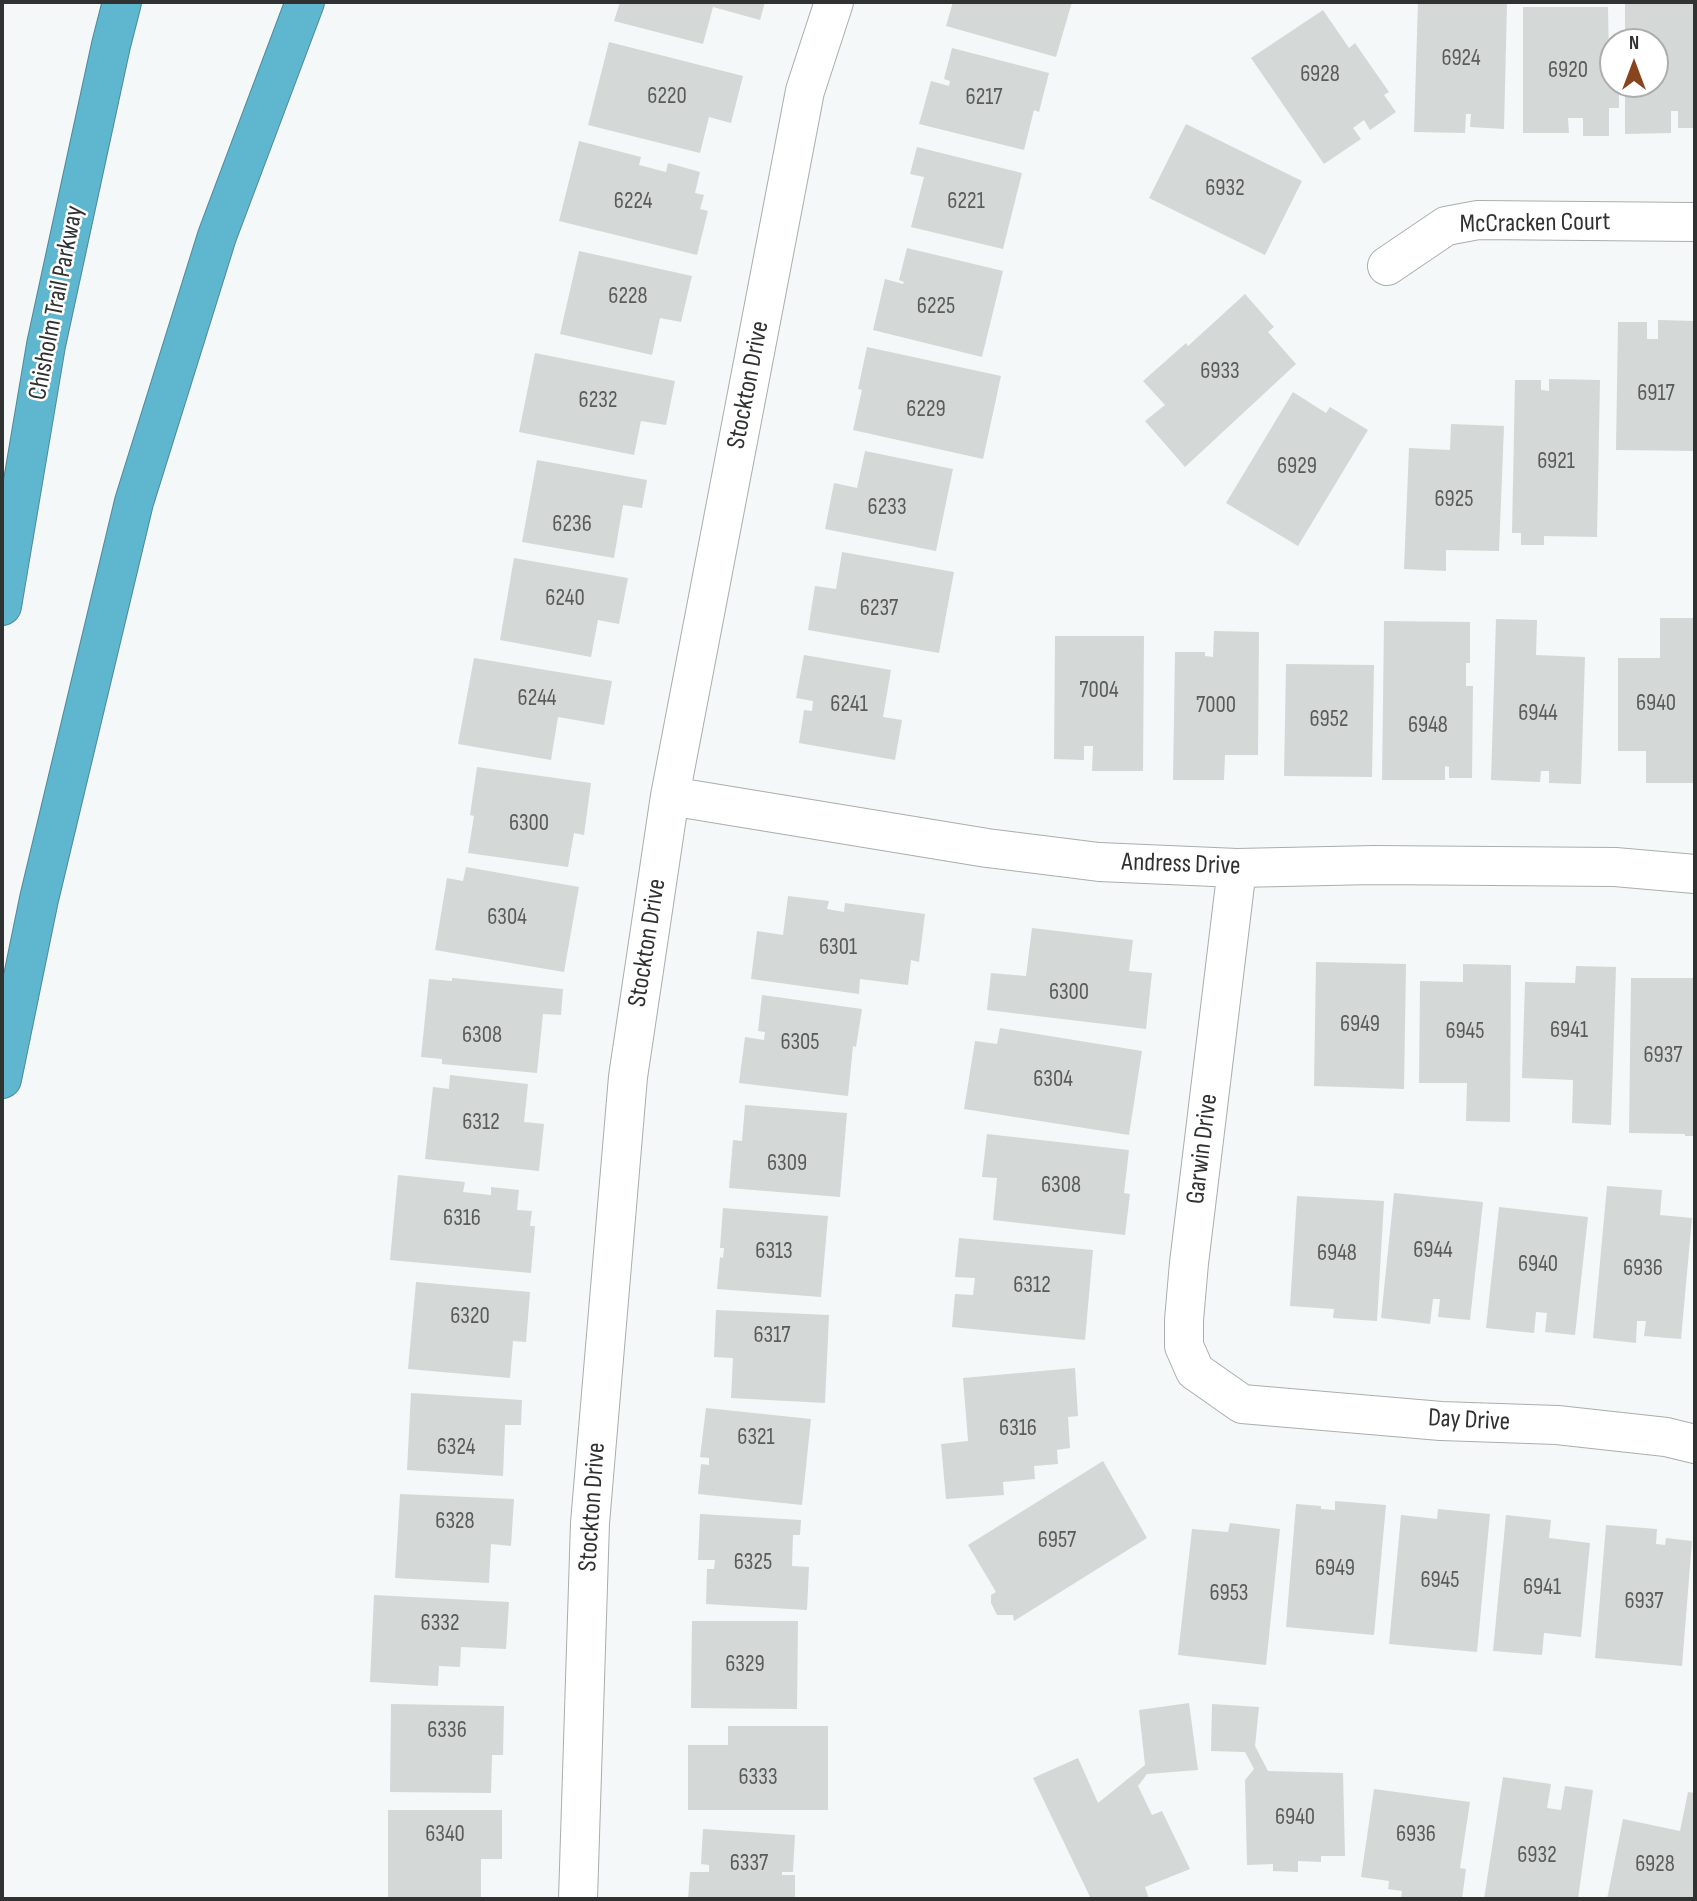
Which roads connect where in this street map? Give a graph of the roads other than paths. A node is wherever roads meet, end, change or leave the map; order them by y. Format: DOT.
graph roads {
  1 [pos="122,2"];
  2 [pos="305,2"];
  3 [pos="834,2"];
  4 [pos="1695,222"];
  5 [pos="1387,267"];
  6 [pos="2,606"];
  7 [pos="670,796"];
  8 [pos="1237,868"];
  9 [pos="1695,874"];
  10 [pos="2,1079"];
  11 [pos="1242,1404"];
  12 [pos="1695,1444"];
  13 [pos="578,1899"];
  1 -- 6 [label="highway, Chisholm Trail Parkway"];
  2 -- 10 [label="highway"];
  3 -- 7 [label="street, Stockton Drive"];
  4 -- 5 [label="street, McCracken Court"];
  7 -- 8 [label="street, Andress Drive"];
  7 -- 13 [label="street, Stockton Drive"];
  8 -- 9 [label="street, Andress Drive"];
  8 -- 11 [label="street, Garwin Drive"];
  11 -- 12 [label="street, Day Drive"];
}
